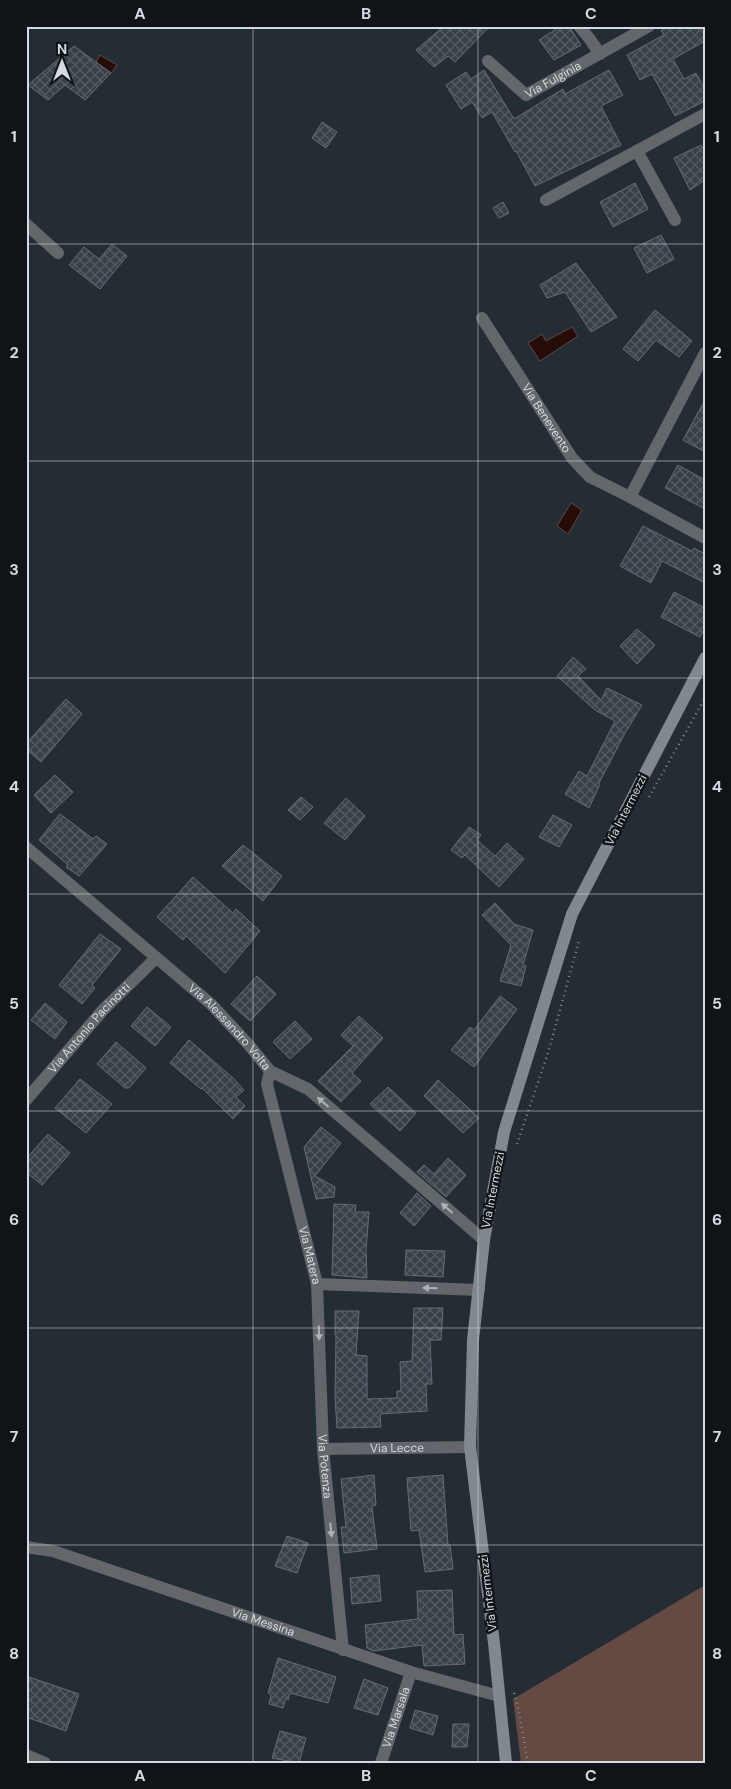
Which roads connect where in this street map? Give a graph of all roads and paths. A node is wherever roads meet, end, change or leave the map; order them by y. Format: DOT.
graph roads {
  1 [pos="579,26"];
  2 [pos="649,26"];
  3 [pos="600,54"];
  4 [pos="488,61"];
  5 [pos="705,114"];
  6 [pos="637,151"];
  7 [pos="546,200"];
  8 [pos="675,220"];
  9 [pos="26,224"];
  10 [pos="58,253"];
  11 [pos="482,318"];
  12 [pos="705,353"];
  13 [pos="630,496"];
  14 [pos="705,538"];
  15 [pos="705,658"];
  16 [pos="705,698"];
  17 [pos="649,798"];
  18 [pos="26,847"];
  19 [pos="581,934"];
  20 [pos="156,958"];
  21 [pos="270,1070"];
  22 [pos="26,1100"];
  23 [pos="514,1150"];
  24 [pos="484,1240"];
  25 [pos="317,1284"];
  26 [pos="478,1290"];
  27 [pos="470,1447"];
  28 [pos="323,1449"];
  29 [pos="26,1547"];
  30 [pos="343,1650"];
  31 [pos="411,1672"];
  32 [pos="512,1688"];
  33 [pos="499,1696"];
  34 [pos="26,1755"];
  35 [pos="45,1763"];
  36 [pos="381,1763"];
  37 [pos="506,1763"];
  38 [pos="528,1763"];
  1 -- 3 [label="street"];
  2 -- 3 [label="street, Via Fulginia"];
  3 -- 4 [label="street, Via Fulginia"];
  5 -- 6 [label="street"];
  6 -- 7 [label="street"];
  6 -- 8 [label="street"];
  9 -- 10 [label="street"];
  11 -- 13 [label="street, Via Benevento"];
  12 -- 13 [label="street"];
  13 -- 14 [label="street, Via Benevento"];
  15 -- 24 [label="street, Via Intermezzi"];
  16 -- 17 [label="path"];
  18 -- 20 [label="street, Via Alessandro Volta"];
  19 -- 23 [label="path"];
  20 -- 21 [label="street, Via Alessandro Volta"];
  20 -- 22 [label="street, Via Antonio Pacinotti"];
  24 -- 21 [label="street, Via Alessandro Volta, one-way"];
  21 -- 25 [label="street, Via Matera"];
  24 -- 26 [label="street, Via Intermezzi"];
  26 -- 25 [label="street, Via Matera, one-way"];
  25 -- 28 [label="street, Via Potenza, one-way"];
  26 -- 27 [label="street, Via Intermezzi"];
  27 -- 28 [label="street, Via Lecce"];
  27 -- 33 [label="street, Via Intermezzi"];
  28 -- 30 [label="street, Via Potenza, one-way"];
  29 -- 30 [label="street, Via Messina"];
  30 -- 31 [label="street, Via Messina"];
  31 -- 33 [label="street, Via Messina"];
  31 -- 36 [label="street, Via Marsala"];
  32 -- 38 [label="path"];
  33 -- 37 [label="street, Via Intermezzi"];
  34 -- 35 [label="street"];
}
